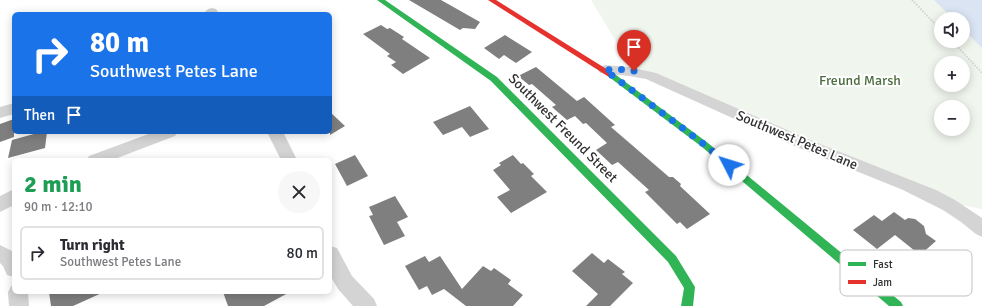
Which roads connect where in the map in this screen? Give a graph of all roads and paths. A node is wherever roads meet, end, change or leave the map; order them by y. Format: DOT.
graph roads {
  1 [pos="380,0"];
  2 [pos="491,0"];
  3 [pos="912,0"];
  4 [pos="934,23"];
  5 [pos="959,48"];
  6 [pos="605,70"];
  7 [pos="982,73"];
  8 [pos="12,109"];
  9 [pos="0,113"];
  10 [pos="165,134"];
  11 [pos="276,134"];
  12 [pos="100,158"];
  13 [pos="288,158"];
  14 [pos="12,197"];
  15 [pos="0,205"];
  16 [pos="982,229"];
  17 [pos="0,253"];
  18 [pos="840,258"];
  19 [pos="332,259"];
  20 [pos="12,264"];
  21 [pos="18,294"];
  22 [pos="885,296"];
  23 [pos="19,306"];
  24 [pos="366,306"];
  25 [pos="687,306"];
  26 [pos="897,306"];
  1 -- 25 [label="street, Southwest Freund Street"];
  2 -- 6 [label="street"];
  3 -- 4 [label="path"];
  5 -- 7 [label="path"];
  6 -- 16 [label="street, Southwest Petes Lane"];
  6 -- 18 [label="street"];
  8 -- 9 [label="street"];
  10 -- 12 [label="street"];
  11 -- 13 [label="street"];
  14 -- 15 [label="street"];
  17 -- 20 [label="street"];
  19 -- 24 [label="street"];
  21 -- 23 [label="street"];
  22 -- 26 [label="street"];
}
